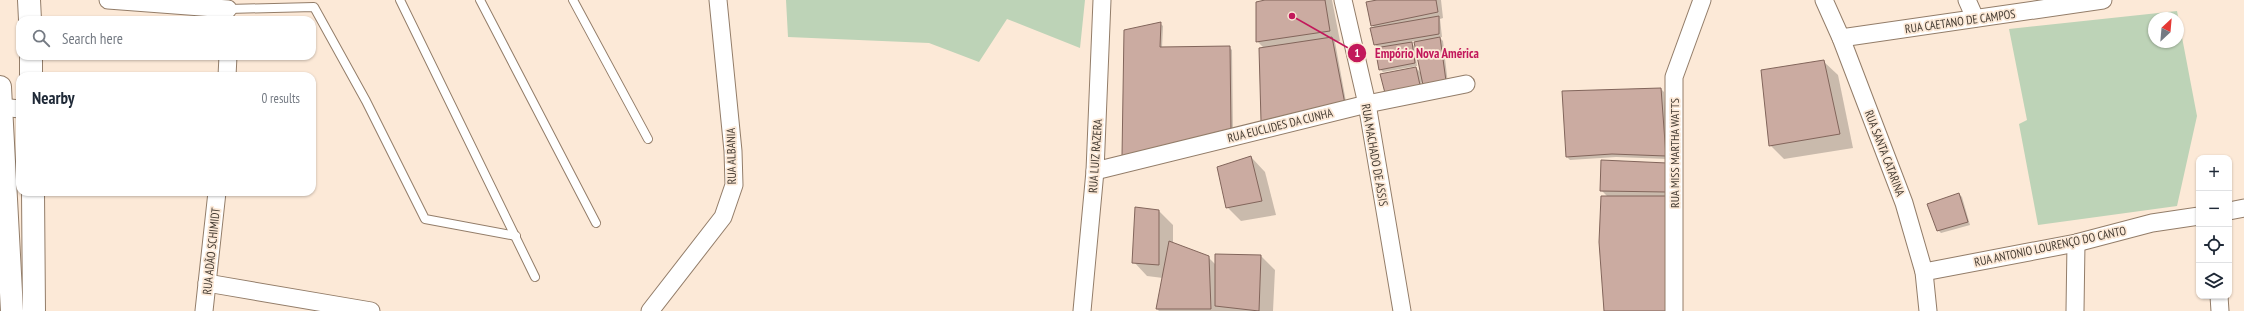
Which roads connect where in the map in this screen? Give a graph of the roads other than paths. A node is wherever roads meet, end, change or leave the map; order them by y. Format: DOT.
graph roads {
  1 [pos="29,0"];
  2 [pos="108,0"];
  3 [pos="400,0"];
  4 [pos="480,0"];
  5 [pos="573,0"];
  6 [pos="718,0"];
  7 [pos="1102,0"];
  8 [pos="1343,0"];
  9 [pos="1702,0"];
  10 [pos="1824,0"];
  11 [pos="1967,0"];
  12 [pos="2103,0"];
  13 [pos="228,10"];
  14 [pos="30,16"];
  15 [pos="1975,18"];
  16 [pos="1841,38"];
  17 [pos="31,60"];
  18 [pos="228,60"];
  19 [pos="31,72"];
  20 [pos="227,72"];
  21 [pos="1466,84"];
  22 [pos="5,103"];
  23 [pos="1366,104"];
  24 [pos="648,139"];
  25 [pos="1095,171"];
  26 [pos="33,196"];
  27 [pos="217,196"];
  28 [pos="2244,208"];
  29 [pos="2232,210"];
  30 [pos="2196,216"];
  31 [pos="596,223"];
  32 [pos="516,236"];
  33 [pos="2076,243"];
  34 [pos="1924,272"];
  35 [pos="535,276"];
  36 [pos="207,283"];
  37 [pos="2219,299"];
  38 [pos="12,311"];
  39 [pos="34,311"];
  40 [pos="204,311"];
  41 [pos="371,311"];
  42 [pos="650,311"];
  43 [pos="1082,311"];
  44 [pos="1402,311"];
  45 [pos="1674,311"];
  46 [pos="1928,311"];
  47 [pos="2075,311"];
  48 [pos="2220,311"];
  1 -- 14 [label="main road"];
  2 -- 13 [label="street"];
  3 -- 32 [label="lane"];
  4 -- 31 [label="lane"];
  5 -- 24 [label="lane"];
  6 -- 42 [label="street, RUA ALBANIA"];
  7 -- 25 [label="street, RUA LUIZ RAZERA"];
  8 -- 23 [label="street, RUA MACHADO DE ASSIS"];
  9 -- 45 [label="street, RUA MISS MARTHA WATTS"];
  10 -- 16 [label="street, RUA SANTA CATARINA"];
  11 -- 15 [label="street"];
  12 -- 15 [label="street, RUA CAETANO DE CAMPOS"];
  13 -- 32 [label="lane"];
  15 -- 16 [label="street, RUA CAETANO DE CAMPOS"];
  16 -- 34 [label="street, RUA SANTA CATARINA"];
  17 -- 19 [label="main road"];
  18 -- 20 [label="street"];
  21 -- 23 [label="street, RUA EUCLIDES DA CUNHA"];
  22 -- 38 [label="main road"];
  23 -- 25 [label="street, RUA EUCLIDES DA CUNHA"];
  23 -- 44 [label="street, RUA MACHADO DE ASSIS"];
  25 -- 43 [label="street, RUA LUIZ RAZERA"];
  26 -- 39 [label="main road"];
  27 -- 36 [label="street, RUA ADÃO SCHIMIDT"];
  28 -- 29 [label="street"];
  30 -- 33 [label="street, RUA ANTONIO LOURENÇO DO CANTO"];
  32 -- 35 [label="lane"];
  33 -- 34 [label="street, RUA ANTONIO LOURENÇO DO CANTO"];
  33 -- 47 [label="street"];
  34 -- 46 [label="street, RUA SANTA CATARINA"];
  36 -- 40 [label="street, RUA ADÃO SCHIMIDT"];
  36 -- 41 [label="street"];
  37 -- 48 [label="street"];
}
